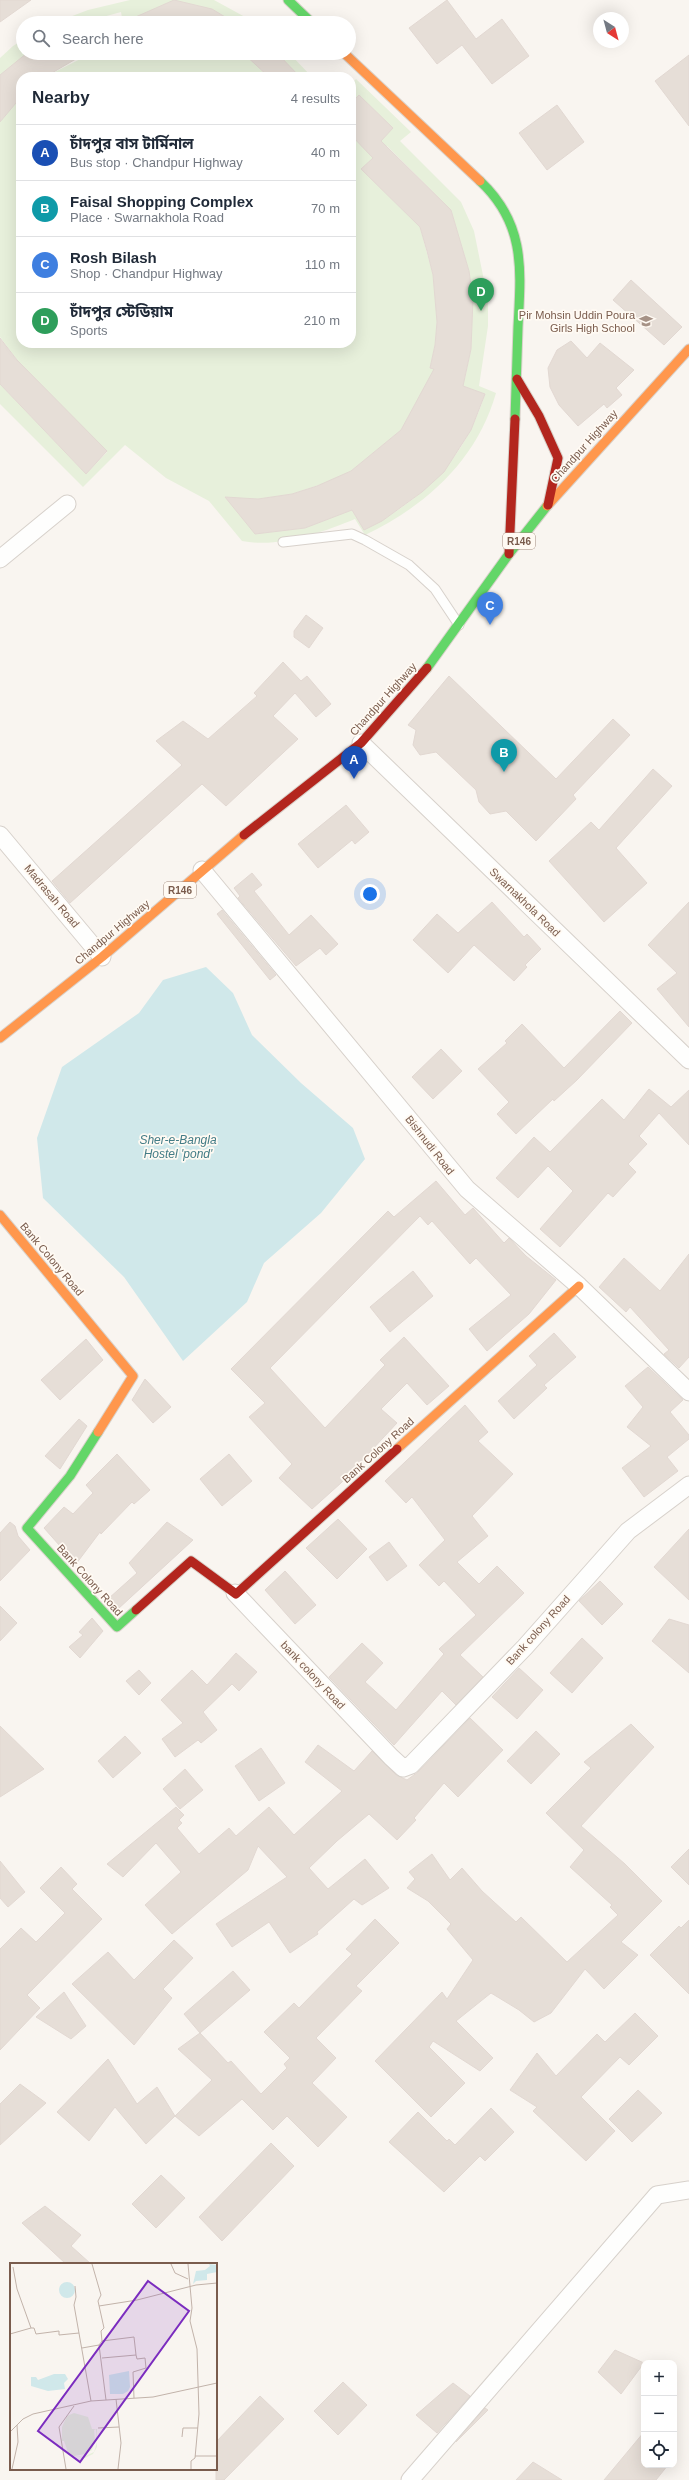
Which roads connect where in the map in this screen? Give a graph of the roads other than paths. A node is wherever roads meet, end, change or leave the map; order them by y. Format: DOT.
graph roads {
  1 [pos="288,0"];
  2 [pos="305,16"];
  3 [pos="351,60"];
  4 [pos="689,349"];
  5 [pos="517,379"];
  6 [pos="67,504"];
  7 [pos="548,505"];
  8 [pos="283,542"];
  9 [pos="509,554"];
  10 [pos="0,560"];
  11 [pos="460,626"];
  12 [pos="362,743"];
  13 [pos="0,835"];
  14 [pos="202,870"];
  15 [pos="102,957"];
  16 [pos="0,1038"];
  17 [pos="689,1060"];
  18 [pos="0,1215"];
  19 [pos="579,1286"];
  20 [pos="689,1392"];
  21 [pos="677,1494"];
  22 [pos="235,1593"];
  23 [pos="390,1757"];
  24 [pos="689,2190"];
  25 [pos="410,2480"];
  1 -- 2 [label="street"];
  3 -- 5 [label="street"];
  4 -- 7 [label="street, Chandpur Highway / R146"];
  5 -- 7 [label="street"];
  5 -- 9 [label="street"];
  6 -- 10 [label="street"];
  7 -- 9 [label="street, Chandpur Highway / R146"];
  8 -- 11 [label="lane"];
  9 -- 11 [label="street, Chandpur Highway / R146"];
  11 -- 12 [label="street, Chandpur Highway / R146"];
  12 -- 14 [label="street, Chandpur Highway / R146"];
  12 -- 17 [label="street, Swarnakhola Road"];
  13 -- 15 [label="street, Madrasah Road"];
  14 -- 15 [label="street, Chandpur Highway / R146"];
  14 -- 19 [label="street, Bishnudi Road"];
  15 -- 16 [label="street, Chandpur Highway / R146"];
  18 -- 22 [label="street, Bank Colony Road"];
  19 -- 20 [label="street, Bishnudi Road"];
  19 -- 22 [label="street, Bank Colony Road"];
  21 -- 23 [label="street, Bank colony Road"];
  22 -- 23 [label="street, bank colony Road"];
  24 -- 25 [label="street"];
}
